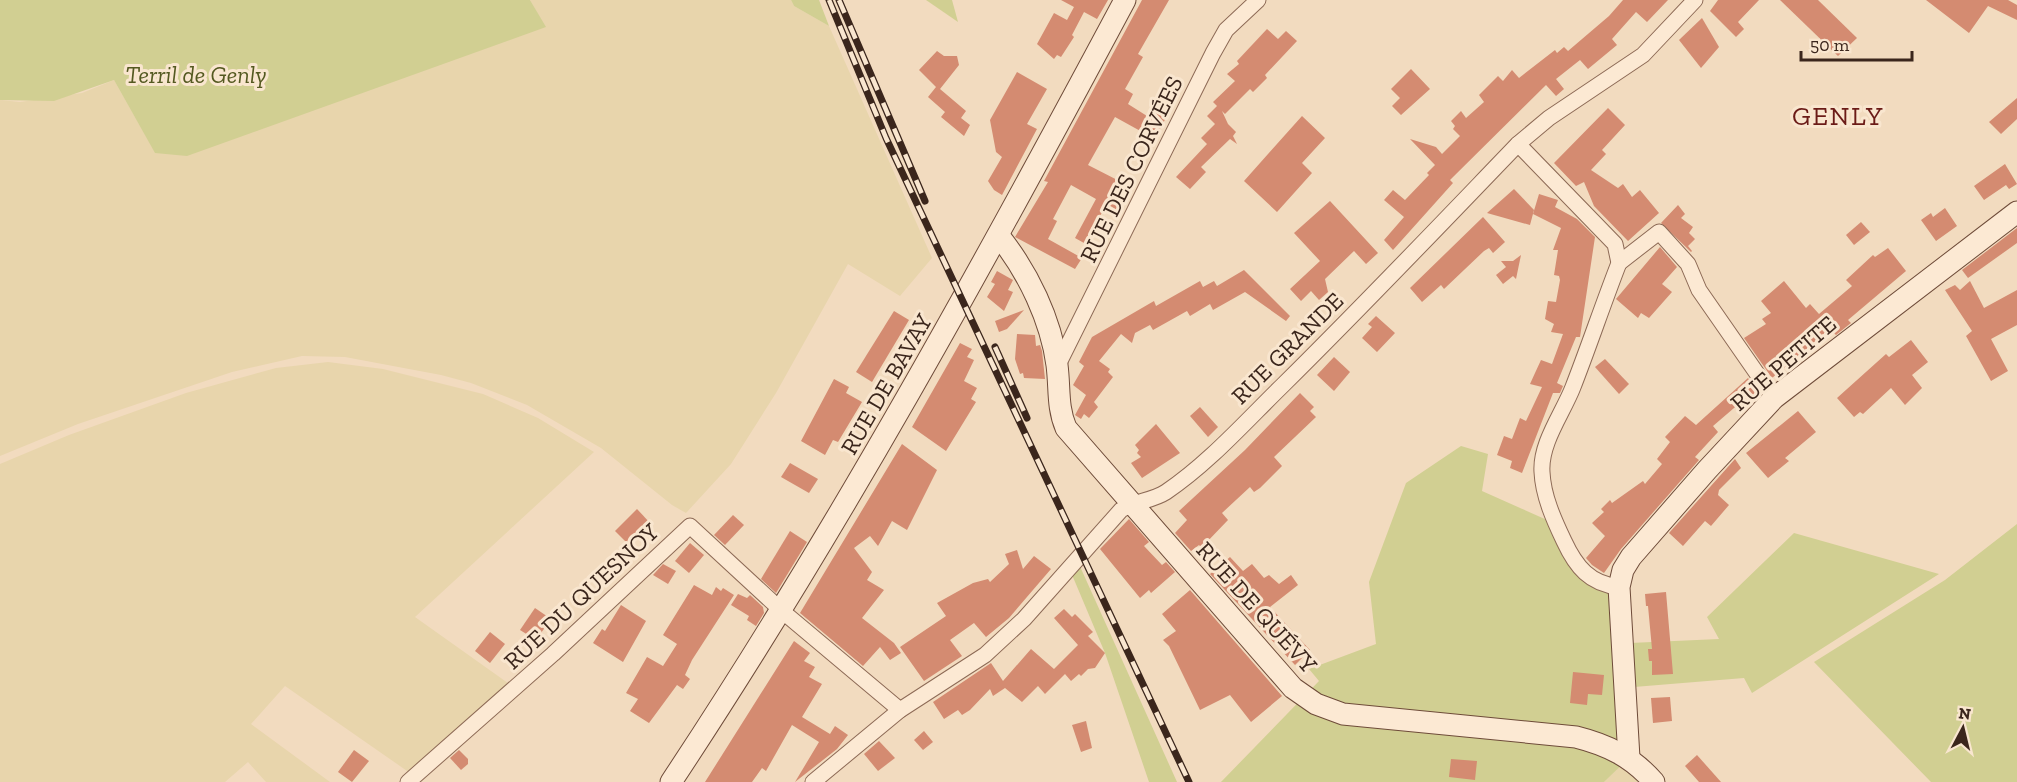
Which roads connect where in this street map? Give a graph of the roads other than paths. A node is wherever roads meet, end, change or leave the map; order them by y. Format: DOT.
graph roads {
  1 [pos="1125,0"];
  2 [pos="1258,0"];
  3 [pos="1695,0"];
  4 [pos="1518,144"];
  5 [pos="2017,212"];
  6 [pos="999,236"];
  7 [pos="1619,263"];
  8 [pos="1057,368"];
  9 [pos="1774,398"];
  10 [pos="1131,503"];
  11 [pos="1620,587"];
  12 [pos="782,611"];
  13 [pos="900,710"];
  14 [pos="1629,758"];
  15 [pos="408,782"];
  16 [pos="671,782"];
  17 [pos="813,782"];
  18 [pos="1654,782"];
  1 -- 6 [label="main road, RUE DE BAVAY"];
  2 -- 8 [label="street, RUE DES CORVÉES"];
  3 -- 4 [label="street, RUE GRANDE"];
  4 -- 7 [label="street"];
  4 -- 10 [label="street, RUE GRANDE"];
  5 -- 9 [label="main road, RUE PETITE"];
  6 -- 8 [label="main road, RUE DE QUÉVY"];
  6 -- 12 [label="main road, RUE DE BAVAY"];
  7 -- 9 [label="street"];
  7 -- 11 [label="street"];
  8 -- 10 [label="main road, RUE DE QUÉVY"];
  9 -- 11 [label="main road, RUE PETITE"];
  10 -- 13 [label="street, RUE GRANDE"];
  10 -- 14 [label="main road, RUE DE QUÉVY"];
  11 -- 14 [label="main road"];
  12 -- 13 [label="street"];
  12 -- 15 [label="street, RUE DU QUESNOY"];
  12 -- 16 [label="main road, RUE DE BAVAY"];
  13 -- 17 [label="street, RUE GRANDE"];
  14 -- 18 [label="main road, RUE DE QUÉVY"];
}
